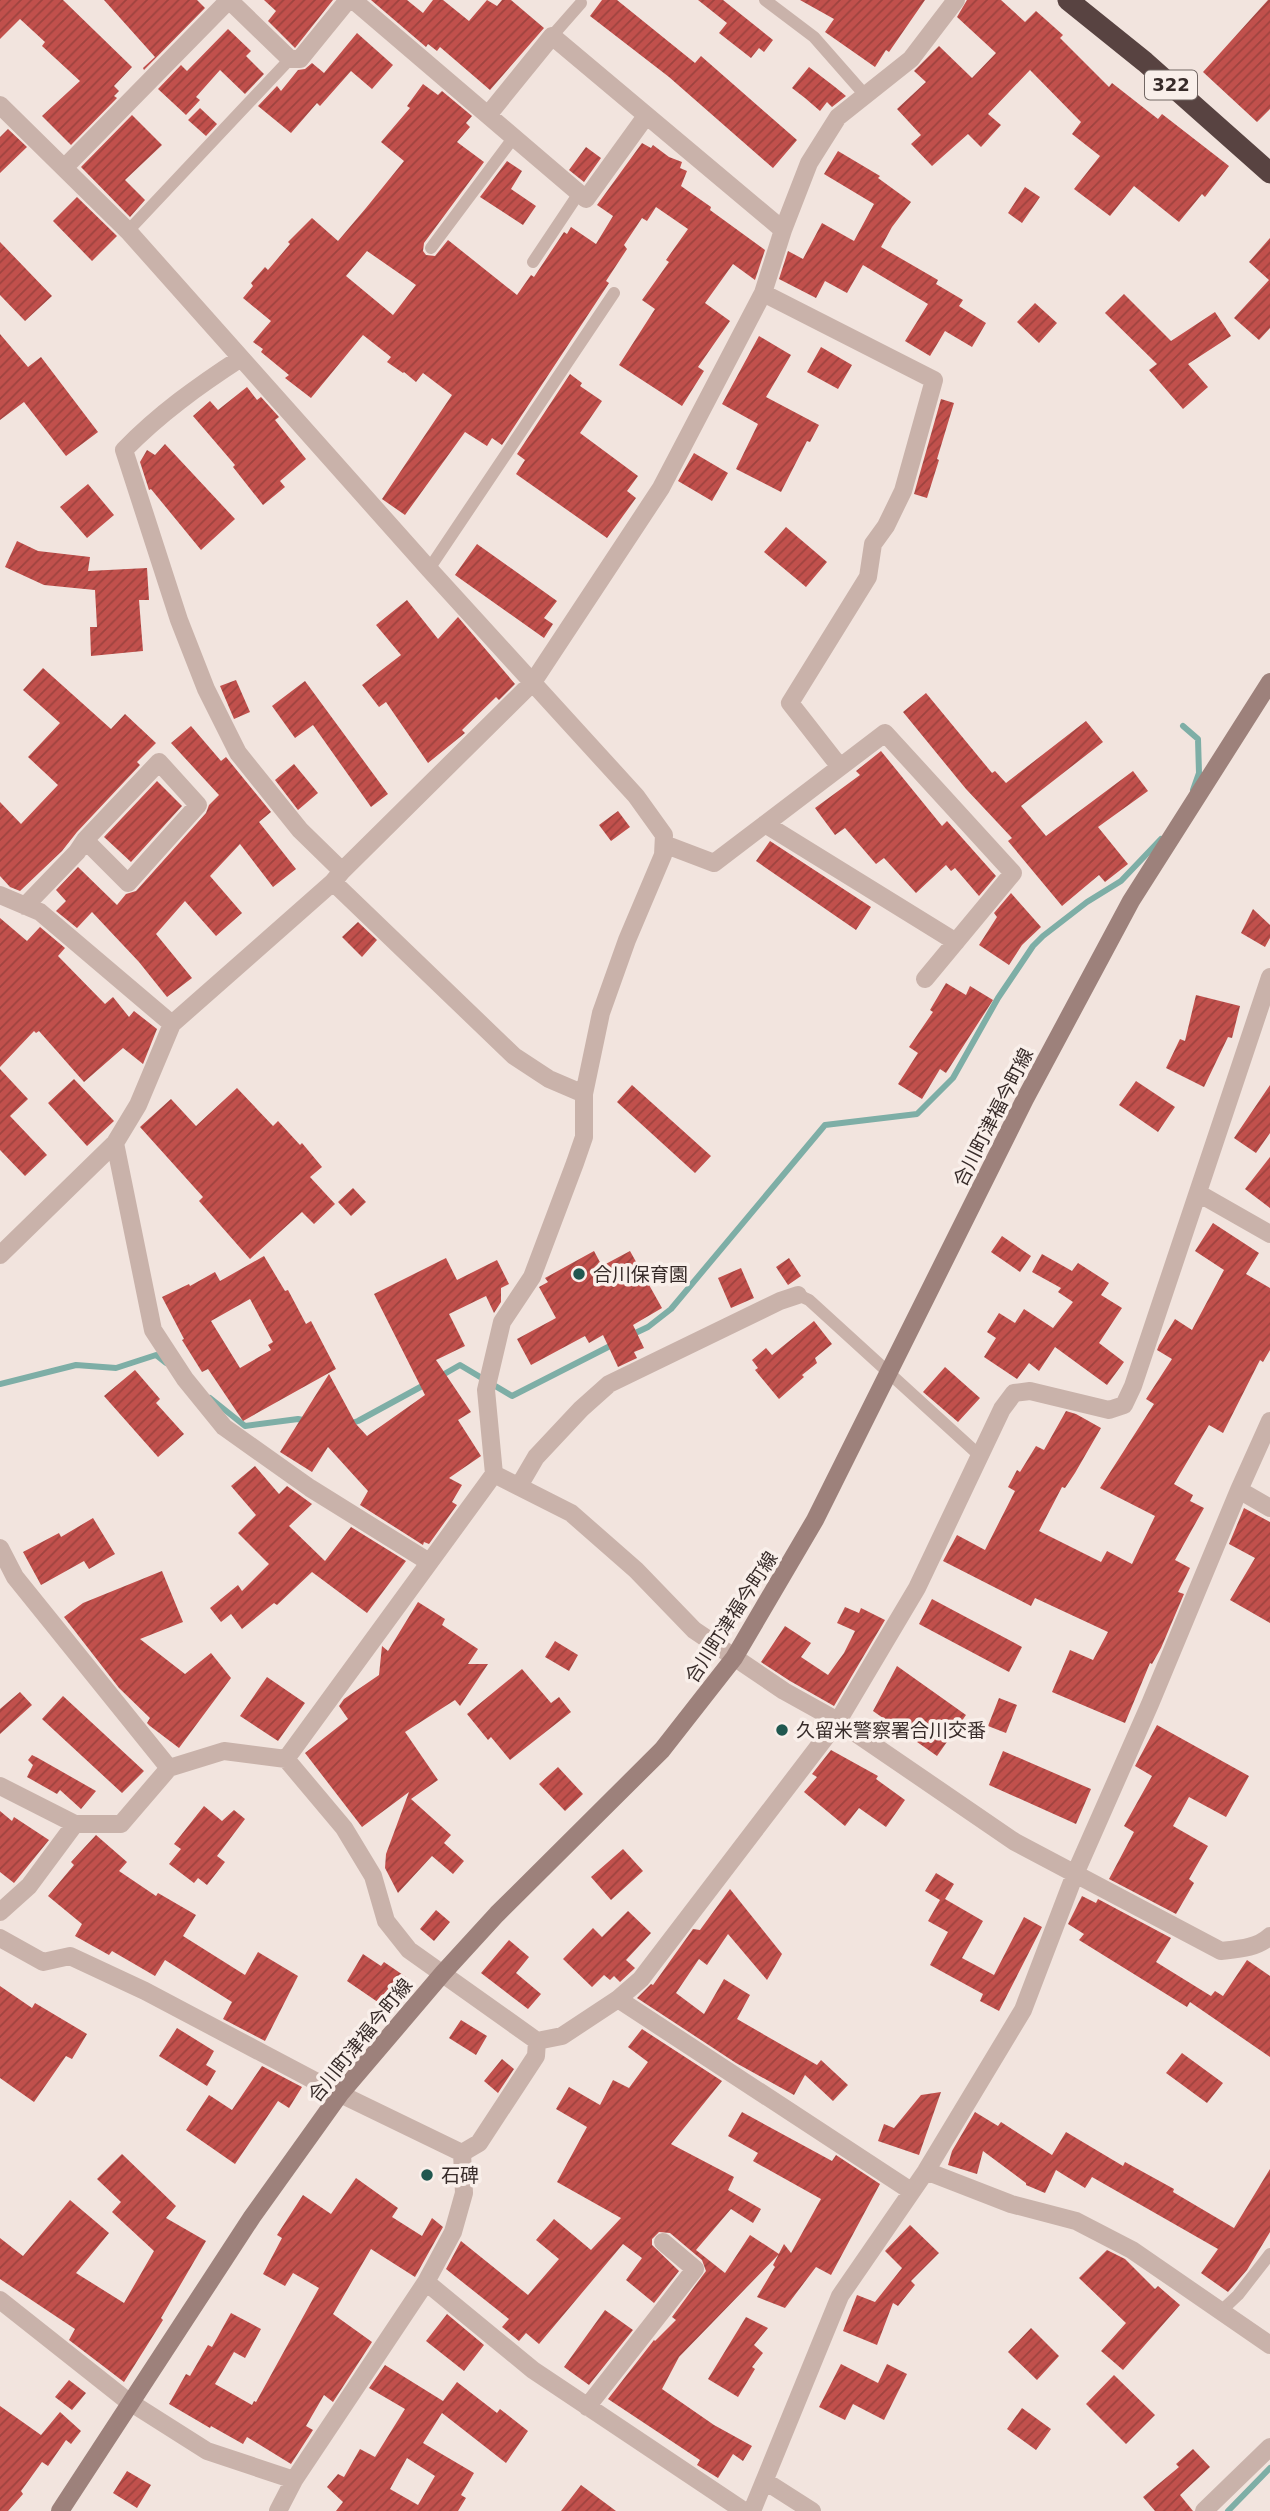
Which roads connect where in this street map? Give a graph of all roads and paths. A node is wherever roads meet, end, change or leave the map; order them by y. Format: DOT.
graph roads {
  1 [pos="351,0"];
  2 [pos="765,0"];
  3 [pos="956,0"];
  4 [pos="1069,0"];
  5 [pos="580,3"];
  6 [pos="552,36"];
  7 [pos="290,60"];
  8 [pos="865,95"];
  9 [pos="0,105"];
  10 [pos="488,115"];
  11 [pos="646,116"];
  12 [pos="514,137"];
  13 [pos="64,168"];
  14 [pos="1270,173"];
  15 [pos="579,193"];
  16 [pos="783,230"];
  17 [pos="128,231"];
  18 [pos="430,248"];
  19 [pos="533,262"];
  20 [pos="614,293"];
  21 [pos="763,293"];
  22 [pos="241,358"];
  23 [pos="429,569"];
  24 [pos="533,682"];
  25 [pos="1270,683"];
  26 [pos="840,767"];
  27 [pos="765,824"];
  28 [pos="85,840"];
  29 [pos="664,844"];
  30 [pos="338,877"];
  31 [pos="0,895"];
  32 [pos="25,906"];
  33 [pos="956,942"];
  34 [pos="925,979"];
  35 [pos="1270,979"];
  36 [pos="172,1024"];
  37 [pos="584,1094"];
  38 [pos="115,1143"];
  39 [pos="1198,1192"];
  40 [pos="1270,1234"];
  41 [pos="0,1255"];
  42 [pos="797,1295"];
  43 [pos="889,1373"];
  44 [pos="1270,1421"];
  45 [pos="979,1455"];
  46 [pos="494,1474"];
  47 [pos="519,1486"];
  48 [pos="1239,1490"];
  49 [pos="1270,1508"];
  50 [pos="0,1548"];
  51 [pos="429,1562"];
  52 [pos="734,1658"];
  53 [pos="838,1721"];
  54 [pos="286,1759"];
  55 [pos="169,1768"];
  56 [pos="0,1786"];
  57 [pos="75,1824"];
  58 [pos="1075,1874"];
  59 [pos="0,1912"];
  60 [pos="1270,1936"];
  61 [pos="0,1938"];
  62 [pos="443,1973"];
  63 [pos="618,1999"];
  64 [pos="537,2040"];
  65 [pos="340,2094"];
  66 [pos="462,2153"];
  67 [pos="926,2171"];
  68 [pos="911,2190"];
  69 [pos="663,2242"];
  70 [pos="1270,2254"];
  71 [pos="426,2281"];
  72 [pos="0,2300"];
  73 [pos="1220,2312"];
  74 [pos="1270,2345"];
  75 [pos="132,2403"];
  76 [pos="587,2406"];
  77 [pos="1270,2447"];
  78 [pos="293,2480"];
  79 [pos="765,2481"];
  80 [pos="60,2511"];
  81 [pos="278,2511"];
  82 [pos="744,2511"];
  83 [pos="752,2511"];
  84 [pos="812,2511"];
  85 [pos="1204,2511"];
  1 -- 7 [label="street"];
  1 -- 10 [label="street"];
  2 -- 8 [label="lane"];
  3 -- 8 [label="street"];
  4 -- 14 [label="highway, 322"];
  5 -- 6 [label="lane"];
  6 -- 10 [label="street"];
  6 -- 11 [label="street"];
  7 -- 13 [label="street"];
  7 -- 17 [label="lane"];
  8 -- 16 [label="street"];
  9 -- 13 [label="street"];
  10 -- 12 [label="street"];
  11 -- 15 [label="street"];
  11 -- 16 [label="street"];
  12 -- 15 [label="street"];
  12 -- 18 [label="lane"];
  13 -- 17 [label="street"];
  15 -- 19 [label="lane"];
  16 -- 21 [label="street"];
  17 -- 22 [label="street"];
  20 -- 23 [label="lane"];
  21 -- 24 [label="street"];
  21 -- 26 [label="street"];
  22 -- 23 [label="street"];
  22 -- 30 [label="street"];
  23 -- 24 [label="street"];
  24 -- 29 [label="street"];
  24 -- 30 [label="street"];
  25 -- 43 [label="street, 合川町津福今町線"];
  26 -- 27 [label="street"];
  26 -- 33 [label="street"];
  27 -- 29 [label="street"];
  27 -- 33 [label="street"];
  28 -- 28 [label="street"];
  28 -- 32 [label="street"];
  29 -- 37 [label="street"];
  30 -- 36 [label="street"];
  30 -- 37 [label="street"];
  31 -- 32 [label="street"];
  32 -- 36 [label="street"];
  33 -- 34 [label="street"];
  35 -- 39 [label="street"];
  36 -- 38 [label="street"];
  37 -- 46 [label="street"];
  38 -- 41 [label="street"];
  38 -- 51 [label="street"];
  39 -- 40 [label="street"];
  39 -- 45 [label="street"];
  42 -- 43 [label="lane"];
  42 -- 47 [label="street"];
  43 -- 45 [label="lane"];
  43 -- 52 [label="street, 合川町津福今町線"];
  44 -- 48 [label="street"];
  45 -- 53 [label="street"];
  46 -- 47 [label="street"];
  46 -- 51 [label="street"];
  47 -- 52 [label="street"];
  48 -- 49 [label="street"];
  48 -- 58 [label="street"];
  50 -- 55 [label="street"];
  51 -- 54 [label="street"];
  52 -- 53 [label="street"];
  52 -- 62 [label="street, 合川町津福今町線"];
  53 -- 58 [label="street"];
  53 -- 63 [label="street"];
  54 -- 55 [label="street"];
  54 -- 62 [label="street"];
  55 -- 57 [label="street"];
  56 -- 57 [label="street"];
  57 -- 59 [label="street"];
  58 -- 60 [label="street"];
  58 -- 67 [label="street"];
  61 -- 65 [label="street"];
  62 -- 64 [label="street"];
  62 -- 65 [label="street, 合川町津福今町線"];
  63 -- 64 [label="street"];
  63 -- 68 [label="street"];
  64 -- 66 [label="street"];
  65 -- 66 [label="street"];
  65 -- 75 [label="street, 合川町津福今町線"];
  66 -- 71 [label="street"];
  67 -- 68 [label="street"];
  67 -- 73 [label="street"];
  68 -- 79 [label="street"];
  69 -- 76 [label="street"];
  70 -- 73 [label="lane"];
  71 -- 76 [label="street"];
  71 -- 78 [label="street"];
  72 -- 75 [label="street"];
  73 -- 74 [label="street"];
  75 -- 78 [label="street"];
  75 -- 80 [label="street, 合川町津福今町線"];
  76 -- 82 [label="street"];
  77 -- 85 [label="street"];
  78 -- 81 [label="street"];
  79 -- 83 [label="street"];
  79 -- 84 [label="street"];
}
